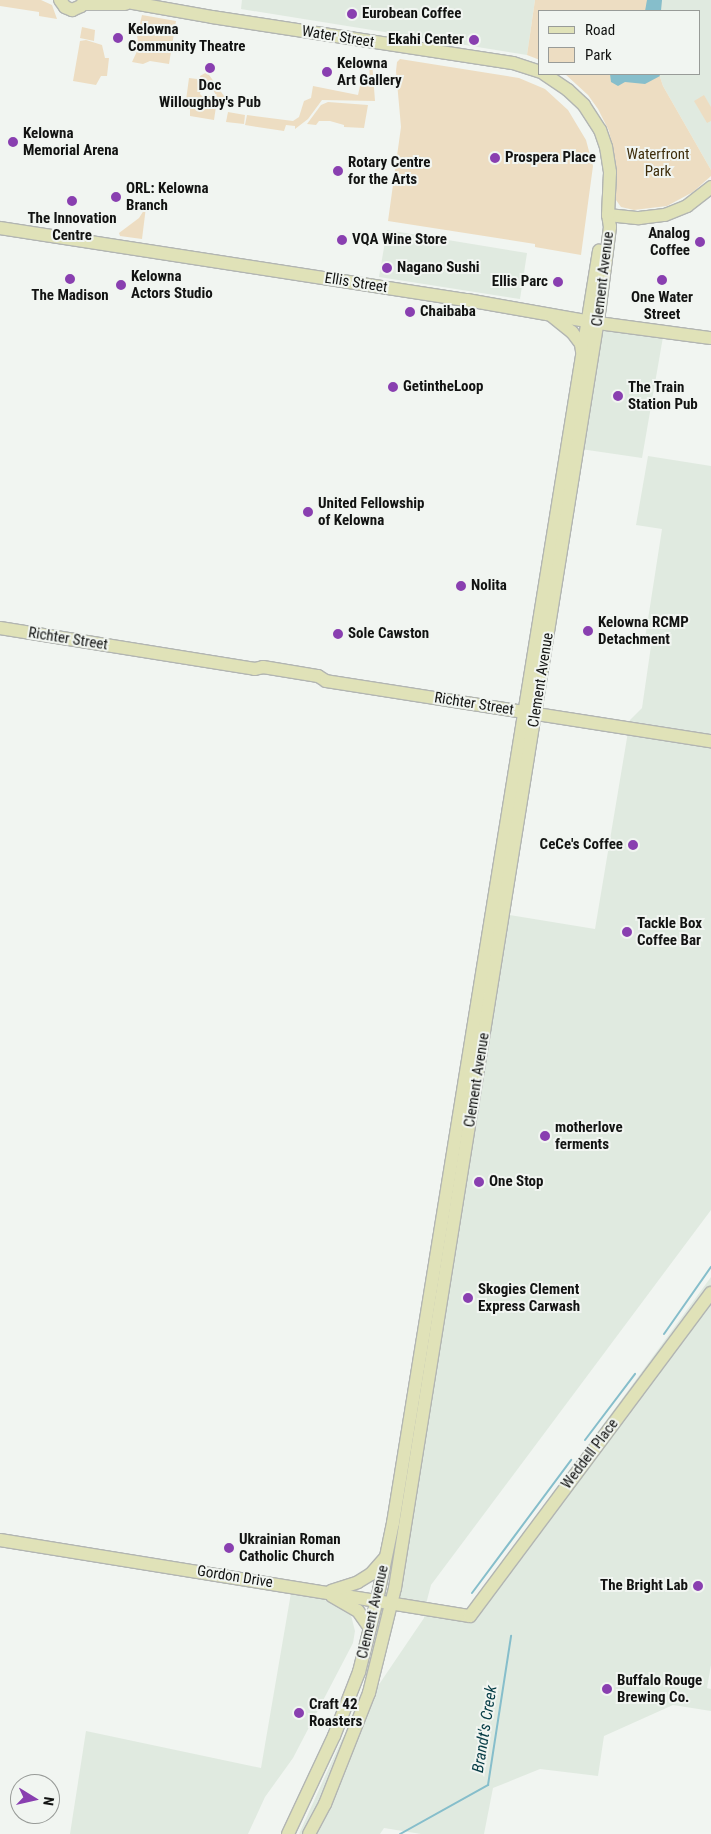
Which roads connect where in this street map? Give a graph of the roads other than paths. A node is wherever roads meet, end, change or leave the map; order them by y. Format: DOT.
graph roads {
  1 [pos="60,0"];
  2 [pos="116,0"];
  3 [pos="84,2"];
  4 [pos="136,4"];
  5 [pos="538,71"];
  6 [pos="546,75"];
  7 [pos="711,187"];
  8 [pos="608,215"];
  9 [pos="0,228"];
  10 [pos="548,314"];
  11 [pos="593,322"];
  12 [pos="711,338"];
  13 [pos="582,352"];
  14 [pos="0,628"];
  15 [pos="530,713"];
  16 [pos="711,741"];
  17 [pos="711,1293"];
  18 [pos="417,1377"];
  19 [pos="414,1478"];
  20 [pos="0,1540"];
  21 [pos="386,1557"];
  22 [pos="326,1592"];
  23 [pos="377,1600"];
  24 [pos="392,1602"];
  25 [pos="470,1616"];
  26 [pos="370,1628"];
  27 [pos="288,1834"];
  28 [pos="309,1834"];
  1 -- 3 [label="main road, Water Street"];
  2 -- 4 [label="main road, Water Street"];
  3 -- 4 [label="main road, Water Street"];
  4 -- 5 [label="main road, Water Street"];
  6 -- 8 [label="main road"];
  7 -- 8 [label="main road"];
  8 -- 11 [label="main road, Clement Avenue"];
  9 -- 10 [label="main road, Ellis Street"];
  10 -- 11 [label="main road, Ellis Street"];
  10 -- 13 [label="main road"];
  11 -- 12 [label="main road, Ellis Street"];
  11 -- 13 [label="main road, Clement Avenue"];
  11 -- 15 [label="main road, Clement Avenue"];
  13 -- 15 [label="main road, Clement Avenue"];
  14 -- 15 [label="main road, Richter Street"];
  15 -- 16 [label="main road, Richter Street"];
  15 -- 18 [label="main road, Clement Avenue"];
  15 -- 19 [label="main road, Clement Avenue"];
  17 -- 25 [label="main road, Weddell Place"];
  18 -- 19 [label="main road, Clement Avenue"];
  18 -- 21 [label="main road, Clement Avenue"];
  19 -- 24 [label="main road, Clement Avenue"];
  20 -- 22 [label="main road, Gordon Drive"];
  21 -- 22 [label="main road"];
  21 -- 23 [label="main road, Clement Avenue"];
  22 -- 23 [label="main road, Gordon Drive"];
  22 -- 26 [label="main road"];
  23 -- 24 [label="main road, Gordon Drive"];
  23 -- 26 [label="main road, Clement Avenue"];
  24 -- 25 [label="main road, Gordon Drive"];
  24 -- 28 [label="main road, Clement Avenue"];
  26 -- 27 [label="main road, Clement Avenue"];
}
